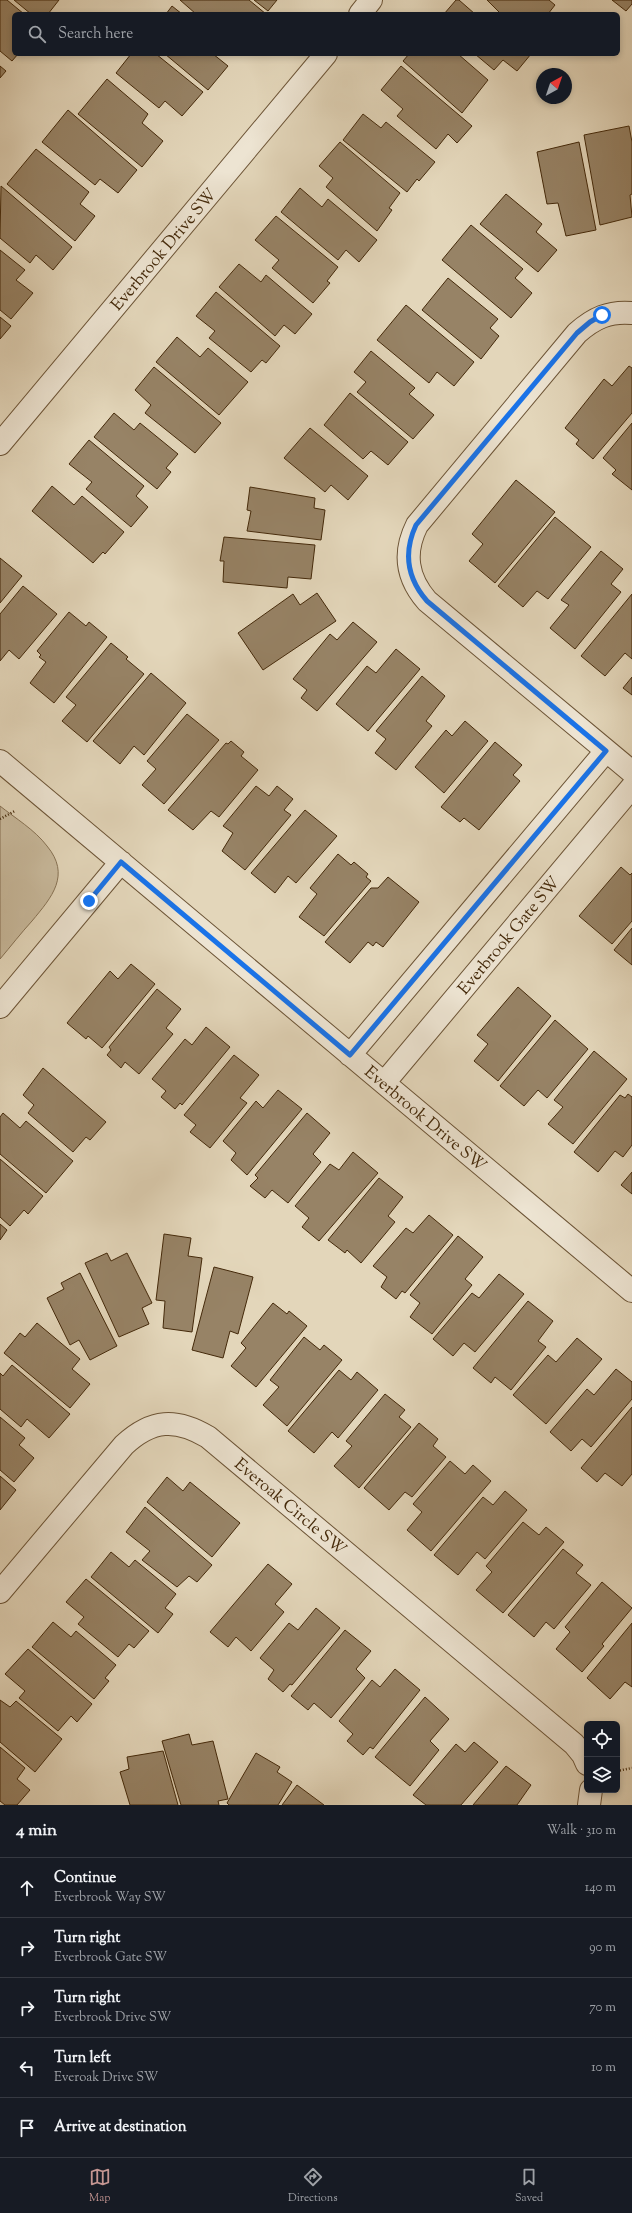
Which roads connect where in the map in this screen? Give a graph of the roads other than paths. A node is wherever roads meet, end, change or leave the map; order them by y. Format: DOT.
graph roads {
  1 [pos="371,0"];
  2 [pos="362,12"];
  3 [pos="324,56"];
  4 [pos="632,313"];
  5 [pos="0,444"];
  6 [pos="606,751"];
  7 [pos="0,761"];
  8 [pos="632,772"];
  9 [pos="632,787"];
  10 [pos="121,862"];
  11 [pos="0,1007"];
  12 [pos="350,1055"];
  13 [pos="384,1082"];
  14 [pos="632,1291"];
  15 [pos="0,1592"];
  16 [pos="584,1757"];
  17 [pos="591,1793"];
  18 [pos="589,1805"];
  1 -- 2 [label="street"];
  3 -- 5 [label="street, Everbrook Drive SW"];
  4 -- 6 [label="street"];
  6 -- 8 [label="street"];
  6 -- 12 [label="street"];
  7 -- 10 [label="street, Everbrook Drive SW"];
  9 -- 13 [label="street, Everbrook Gate SW"];
  10 -- 11 [label="street"];
  10 -- 12 [label="street, Everbrook Drive SW"];
  12 -- 13 [label="street, Everbrook Drive SW"];
  13 -- 14 [label="street, Everbrook Drive SW"];
  15 -- 16 [label="street, Everoak Circle SW"];
  17 -- 18 [label="street"];
}
